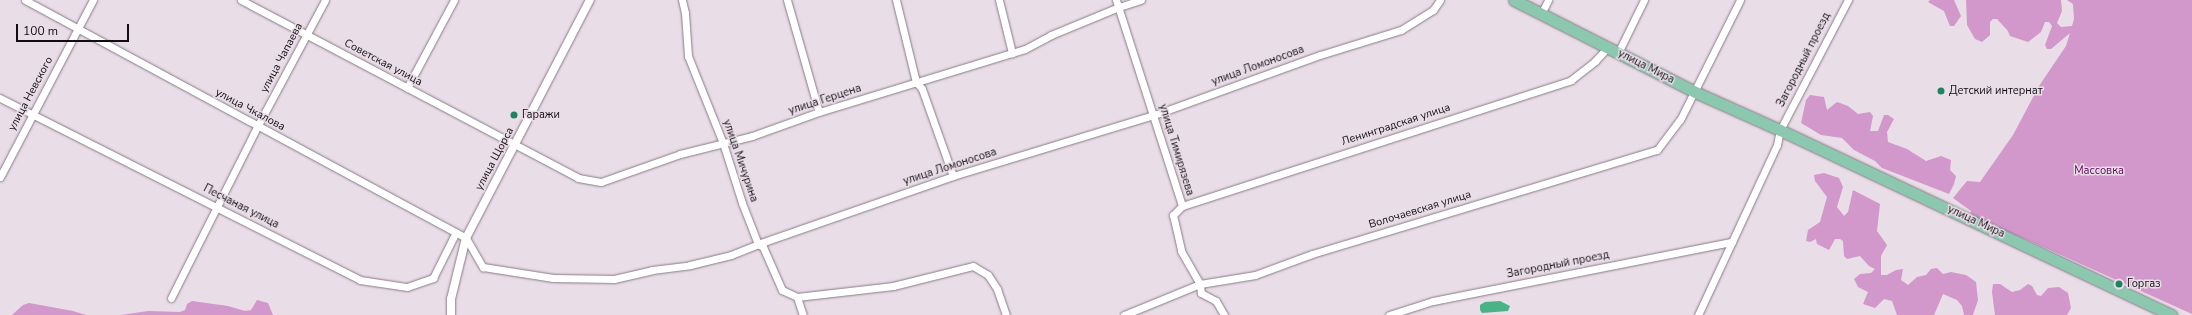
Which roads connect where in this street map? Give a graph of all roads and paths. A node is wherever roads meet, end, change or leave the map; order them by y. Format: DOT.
graph roads {
  1 [pos="24,0"];
  2 [pos="93,0"];
  3 [pos="241,0"];
  4 [pos="325,0"];
  5 [pos="454,0"];
  6 [pos="590,0"];
  7 [pos="682,0"];
  8 [pos="787,0"];
  9 [pos="896,0"];
  10 [pos="999,0"];
  11 [pos="1142,0"];
  12 [pos="1440,0"];
  13 [pos="1514,0"];
  14 [pos="1548,0"];
  15 [pos="1644,0"];
  16 [pos="1740,0"];
  17 [pos="1848,0"];
  18 [pos="1118,3"];
  19 [pos="1541,14"];
  20 [pos="78,29"];
  21 [pos="307,35"];
  22 [pos="1607,48"];
  23 [pos="1012,53"];
  24 [pos="1618,53"];
  25 [pos="916,82"];
  26 [pos="407,88"];
  27 [pos="1695,92"];
  28 [pos="0,98"];
  29 [pos="819,112"];
  30 [pos="33,115"];
  31 [pos="1154,116"];
  32 [pos="257,127"];
  33 [pos="1780,130"];
  34 [pos="723,143"];
  35 [pos="515,145"];
  36 [pos="953,176"];
  37 [pos="0,178"];
  38 [pos="217,206"];
  39 [pos="1182,206"];
  40 [pos="456,232"];
  41 [pos="466,238"];
  42 [pos="1732,242"];
  43 [pos="758,244"];
  44 [pos="1200,284"];
  45 [pos="798,297"];
  46 [pos="171,298"];
  47 [pos="451,315"];
  48 [pos="803,315"];
  49 [pos="1006,315"];
  50 [pos="1124,315"];
  51 [pos="1224,315"];
  52 [pos="1389,315"];
  53 [pos="1698,315"];
  54 [pos="2172,315"];
  1 -- 20 [label="street, улица Чкалова"];
  2 -- 20 [label="street, улица Невского"];
  3 -- 21 [label="street, Советская улица"];
  4 -- 21 [label="street, улица Чапаева"];
  5 -- 26 [label="street"];
  6 -- 35 [label="street, улица Щорса"];
  7 -- 34 [label="street, улица Мичурина"];
  8 -- 29 [label="street"];
  9 -- 25 [label="street"];
  10 -- 23 [label="street"];
  11 -- 18 [label="street, улица Герцена"];
  12 -- 31 [label="street, улица Ломоносова"];
  13 -- 19 [label="main road, улица Мира"];
  14 -- 19 [label="street"];
  15 -- 24 [label="street"];
  16 -- 27 [label="street, Волочаевская улица"];
  17 -- 33 [label="street, Загородный проезд"];
  18 -- 23 [label="street, улица Герцена"];
  18 -- 31 [label="street, улица Тимирязева"];
  19 -- 22 [label="main road, улица Мира"];
  20 -- 30 [label="street, улица Невского"];
  20 -- 32 [label="street, улица Чкалова"];
  21 -- 26 [label="street, Советская улица"];
  21 -- 32 [label="street, улица Чапаева"];
  22 -- 24 [label="main road, улица Мира"];
  22 -- 39 [label="street, Ленинградская улица"];
  23 -- 25 [label="street, улица Герцена"];
  24 -- 27 [label="main road, улица Мира"];
  25 -- 29 [label="street, улица Герцена"];
  25 -- 36 [label="street"];
  26 -- 35 [label="street, Советская улица"];
  27 -- 33 [label="main road, улица Мира"];
  27 -- 44 [label="street, Волочаевская улица"];
  28 -- 30 [label="street, Песчаная улица"];
  29 -- 34 [label="street, улица Герцена"];
  30 -- 37 [label="street, улица Невского"];
  30 -- 38 [label="street, Песчаная улица"];
  31 -- 36 [label="street, улица Ломоносова"];
  31 -- 39 [label="street, улица Тимирязева"];
  32 -- 38 [label="street, улица Чапаева"];
  32 -- 40 [label="street, улица Чкалова"];
  33 -- 42 [label="street"];
  33 -- 54 [label="main road, улица Мира"];
  34 -- 35 [label="street, улица Герцена"];
  34 -- 43 [label="street, улица Мичурина"];
  35 -- 41 [label="street, улица Щорса"];
  36 -- 43 [label="street, улица Ломоносова"];
  38 -- 40 [label="street, Песчаная улица"];
  38 -- 46 [label="street, улица Чапаева"];
  39 -- 44 [label="street, улица Тимирязева"];
  40 -- 41 [label="street, улица Чкалова"];
  41 -- 43 [label="street, улица Ломоносова"];
  41 -- 47 [label="street, улица Щорса"];
  42 -- 52 [label="street, Загородный проезд"];
  42 -- 53 [label="street"];
  43 -- 45 [label="street, улица Мичурина"];
  44 -- 50 [label="street, Волочаевская улица"];
  44 -- 51 [label="street, улица Тимирязева"];
  45 -- 48 [label="street"];
  45 -- 49 [label="street"];
}
